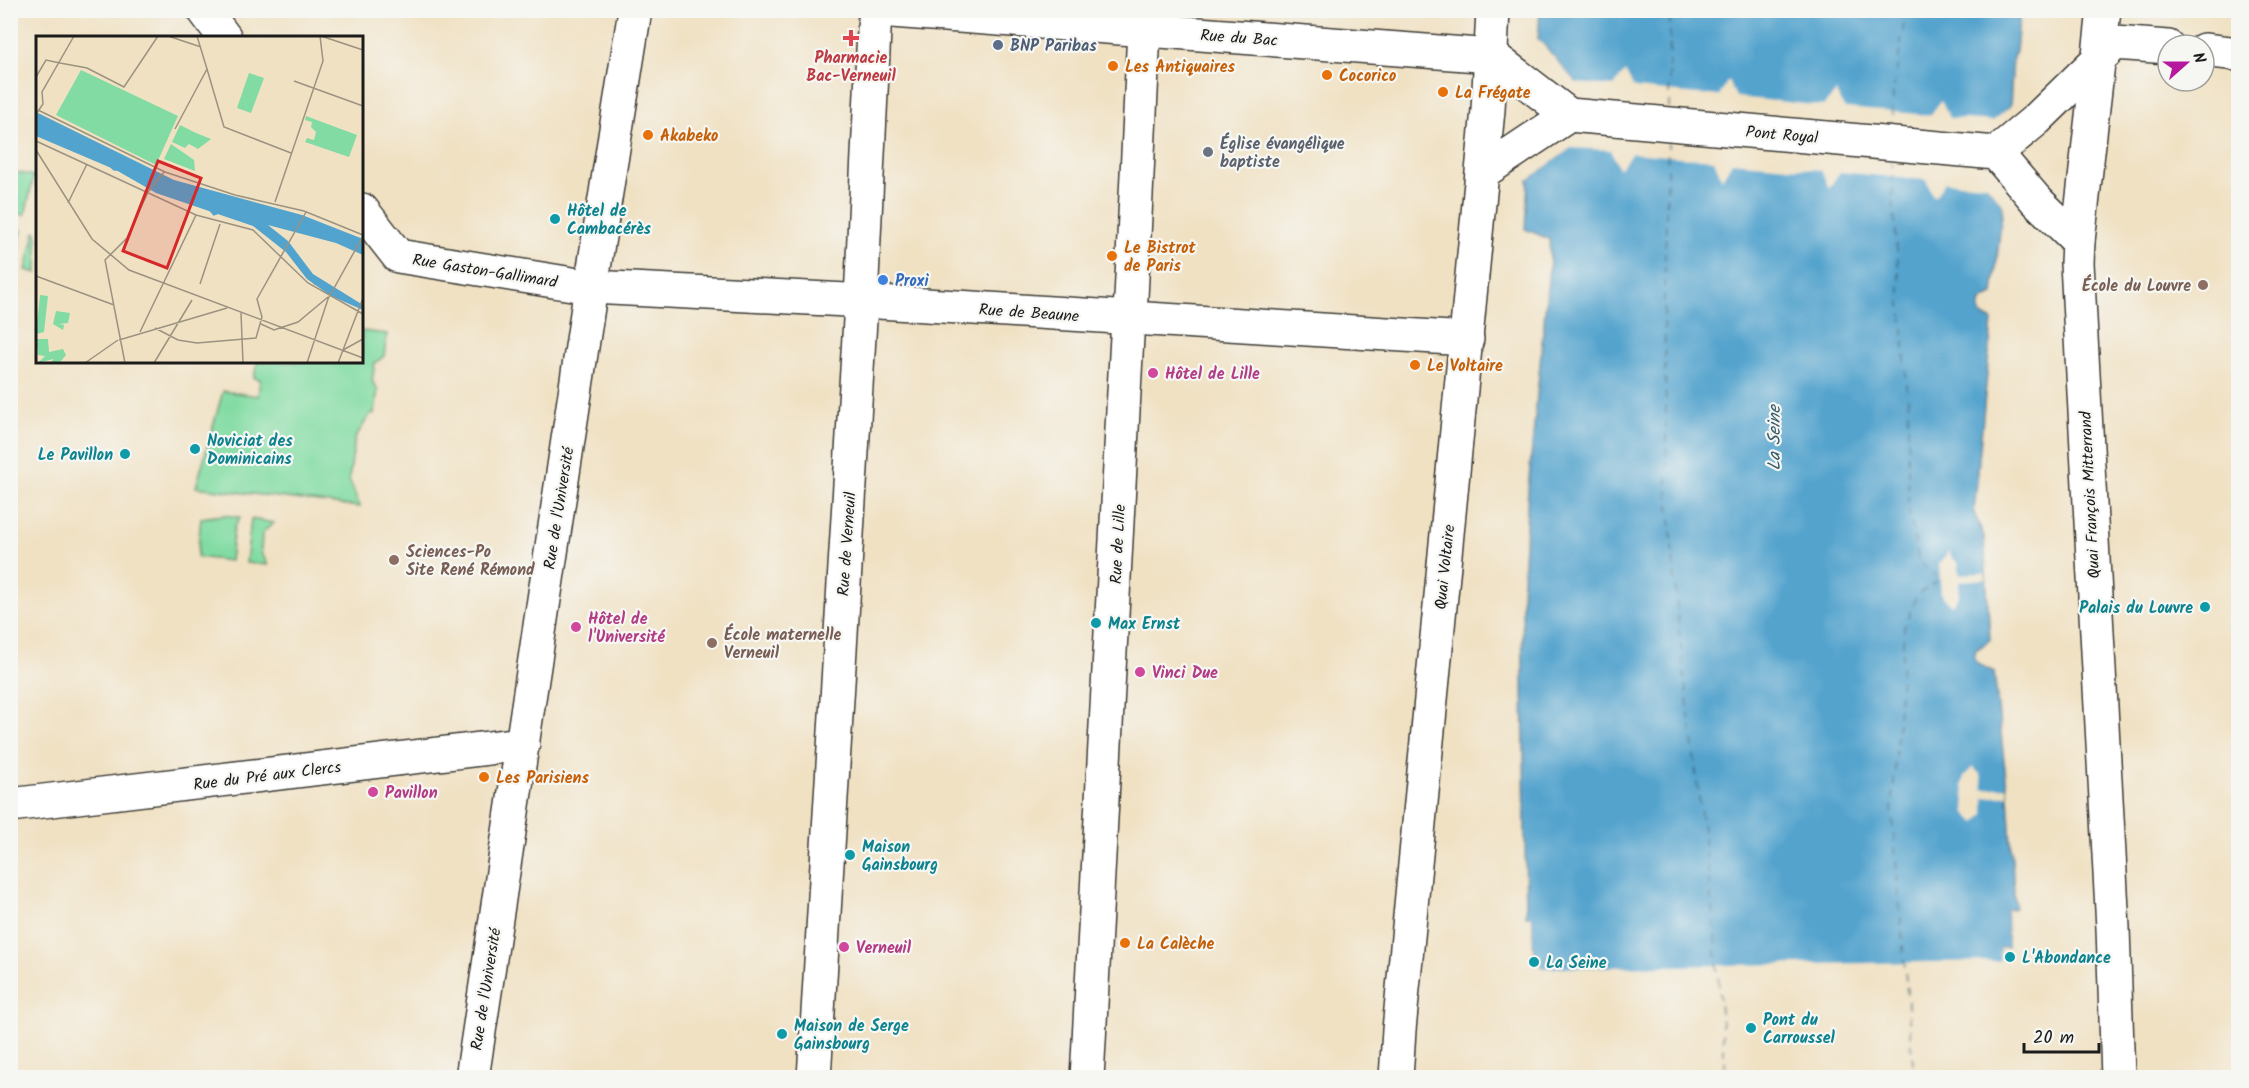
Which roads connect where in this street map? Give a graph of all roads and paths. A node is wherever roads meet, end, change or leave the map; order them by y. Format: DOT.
graph roads {
  1 [pos="204,10"];
  2 [pos="635,10"];
  3 [pos="877,10"];
  4 [pos="1493,10"];
  5 [pos="2104,10"];
  6 [pos="1144,20"];
  7 [pos="224,36"];
  8 [pos="2156,46"];
  9 [pos="2216,51"];
  10 [pos="2238,54"];
  11 [pos="1492,56"];
  12 [pos="2099,57"];
  13 [pos="1569,114"];
  14 [pos="1996,153"];
  15 [pos="1483,172"];
  16 [pos="363,211"];
  17 [pos="2078,242"];
  18 [pos="591,287"];
  19 [pos="861,302"];
  20 [pos="1128,318"];
  21 [pos="1467,339"];
  22 [pos="523,744"];
  23 [pos="10,805"];
  24 [pos="472,1077"];
  25 [pos="814,1077"];
  26 [pos="1087,1077"];
  27 [pos="1396,1077"];
  28 [pos="2118,1077"];
  1 -- 7 [label="street"];
  2 -- 18 [label="street, Rue de l'Université"];
  3 -- 6 [label="street, Rue du Bac"];
  3 -- 19 [label="street, Rue de Verneuil"];
  4 -- 11 [label="street, Quai Voltaire"];
  5 -- 12 [label="street, Quai François Mitterrand"];
  6 -- 11 [label="street, Rue du Bac"];
  6 -- 20 [label="street, Rue de Lille"];
  8 -- 12 [label="street"];
  9 -- 10 [label="street"];
  11 -- 13 [label="street"];
  11 -- 15 [label="street, Quai Voltaire"];
  12 -- 14 [label="street"];
  12 -- 17 [label="street, Quai François Mitterrand"];
  13 -- 14 [label="street, Pont Royal"];
  13 -- 15 [label="street"];
  14 -- 17 [label="street"];
  15 -- 21 [label="street, Quai Voltaire"];
  16 -- 18 [label="street, Rue Gaston-Gallimard"];
  17 -- 28 [label="street, Quai François Mitterrand"];
  18 -- 19 [label="street, Rue de Beaune"];
  18 -- 22 [label="street, Rue de l'Université"];
  19 -- 20 [label="street, Rue de Beaune"];
  19 -- 25 [label="street, Rue de Verneuil"];
  20 -- 21 [label="street, Rue de Beaune"];
  20 -- 26 [label="street, Rue de Lille"];
  21 -- 27 [label="street, Quai Voltaire"];
  22 -- 23 [label="street, Rue du Pré aux Clercs"];
  22 -- 24 [label="street, Rue de l'Université"];
}
